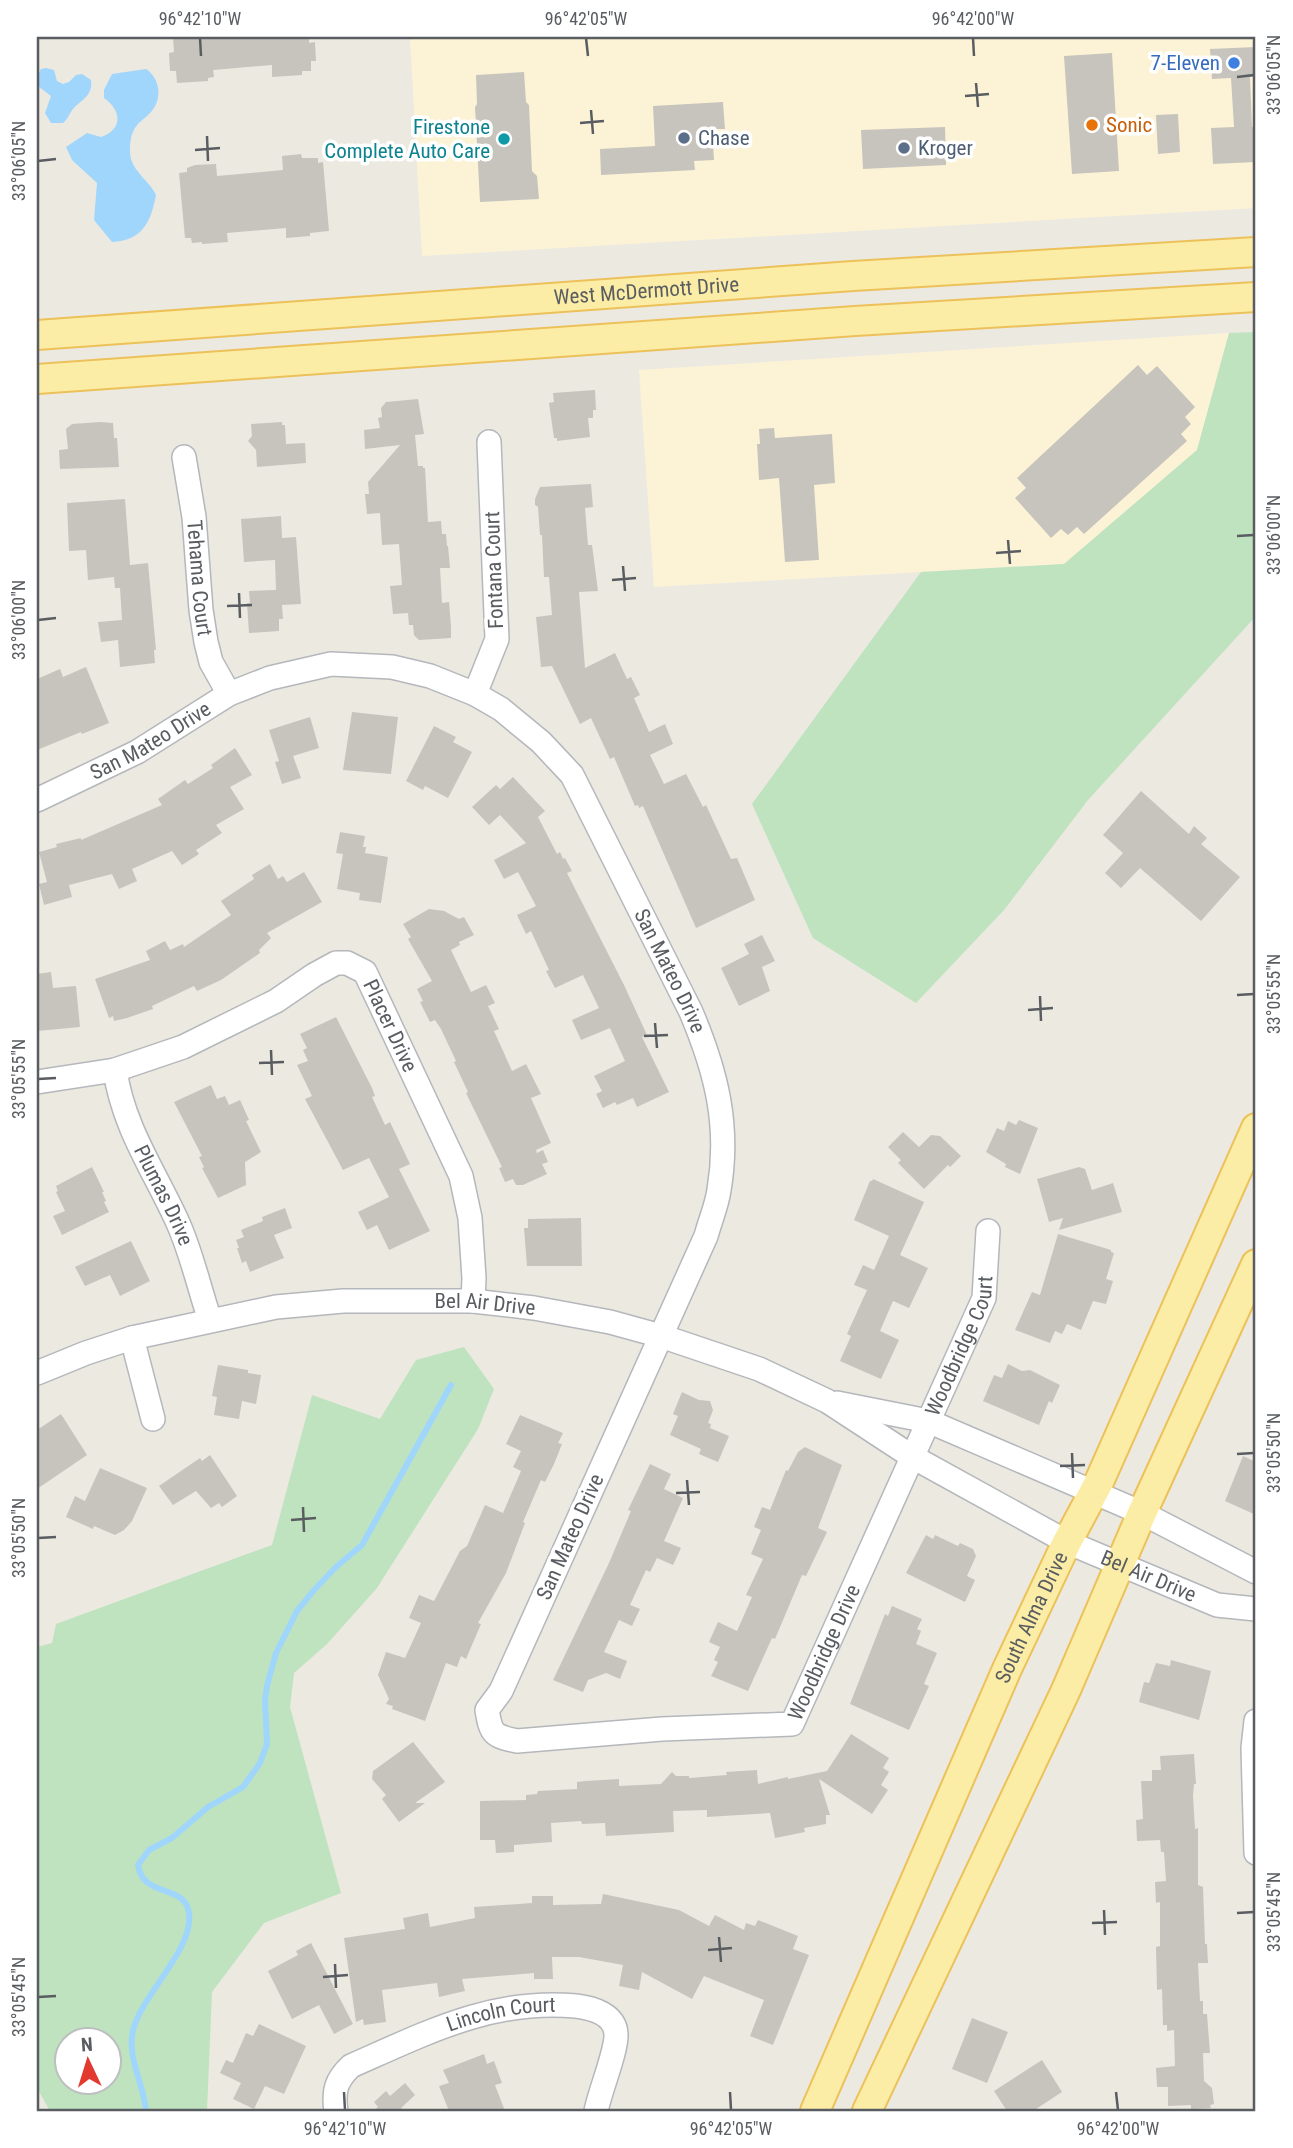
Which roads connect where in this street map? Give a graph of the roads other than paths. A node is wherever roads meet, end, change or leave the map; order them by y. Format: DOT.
graph roads {
  1 [pos="1256,252"];
  2 [pos="853,276"];
  3 [pos="1256,297"];
  4 [pos="855,321"];
  5 [pos="37,335"];
  6 [pos="37,379"];
  7 [pos="489,442"];
  8 [pos="184,457"];
  9 [pos="229,694"];
  10 [pos="475,694"];
  11 [pos="37,800"];
  12 [pos="115,1070"];
  13 [pos="37,1082"];
  14 [pos="1256,1128"];
  15 [pos="988,1231"];
  16 [pos="1256,1264"];
  17 [pos="473,1301"];
  18 [pos="210,1320"];
  19 [pos="661,1336"];
  20 [pos="132,1338"];
  21 [pos="37,1373"];
  22 [pos="827,1401"];
  23 [pos="153,1419"];
  24 [pos="928,1421"];
  25 [pos="911,1456"];
  26 [pos="1093,1492"];
  27 [pos="1142,1513"];
  28 [pos="1066,1542"];
  29 [pos="1120,1564"];
  30 [pos="1256,1572"];
  31 [pos="1256,1609"];
  32 [pos="1256,1721"];
  33 [pos="490,1728"];
  34 [pos="1256,1853"];
  35 [pos="336,2111"];
  36 [pos="596,2111"];
  37 [pos="815,2111"];
  38 [pos="867,2111"];
  1 -- 2 [label="main road, West McDermott Drive"];
  2 -- 4 [label="main road"];
  2 -- 5 [label="main road, West McDermott Drive"];
  3 -- 4 [label="main road"];
  4 -- 6 [label="main road"];
  7 -- 10 [label="street, Fontana Court"];
  8 -- 9 [label="street, Tehama Court"];
  9 -- 10 [label="street, San Mateo Drive"];
  9 -- 11 [label="street, San Mateo Drive"];
  10 -- 19 [label="street, San Mateo Drive"];
  12 -- 13 [label="street, Placer Drive"];
  12 -- 17 [label="street, Placer Drive"];
  12 -- 18 [label="street, Plumas Drive"];
  14 -- 26 [label="main road, South Alma Drive"];
  15 -- 24 [label="street, Woodbridge Court"];
  16 -- 27 [label="main road"];
  17 -- 18 [label="street, Bel Air Drive"];
  17 -- 19 [label="street, Bel Air Drive"];
  18 -- 20 [label="street, Bel Air Drive"];
  19 -- 22 [label="street, Bel Air Drive"];
  19 -- 33 [label="street, San Mateo Drive"];
  20 -- 21 [label="street, Bel Air Drive"];
  20 -- 23 [label="street"];
  22 -- 24 [label="street, Bel Air Drive"];
  22 -- 25 [label="street, Bel Air Drive"];
  24 -- 25 [label="street, Woodbridge Court"];
  24 -- 26 [label="street, Bel Air Drive"];
  25 -- 28 [label="street, Bel Air Drive"];
  25 -- 33 [label="street, Woodbridge Drive"];
  26 -- 27 [label="street, Bel Air Drive"];
  26 -- 28 [label="main road, South Alma Drive"];
  27 -- 29 [label="main road"];
  27 -- 30 [label="street, Bel Air Drive"];
  28 -- 29 [label="street, Bel Air Drive"];
  28 -- 37 [label="main road, South Alma Drive"];
  29 -- 31 [label="street, Bel Air Drive"];
  29 -- 38 [label="main road"];
  32 -- 34 [label="street"];
  35 -- 36 [label="street, Lincoln Court"];
}
